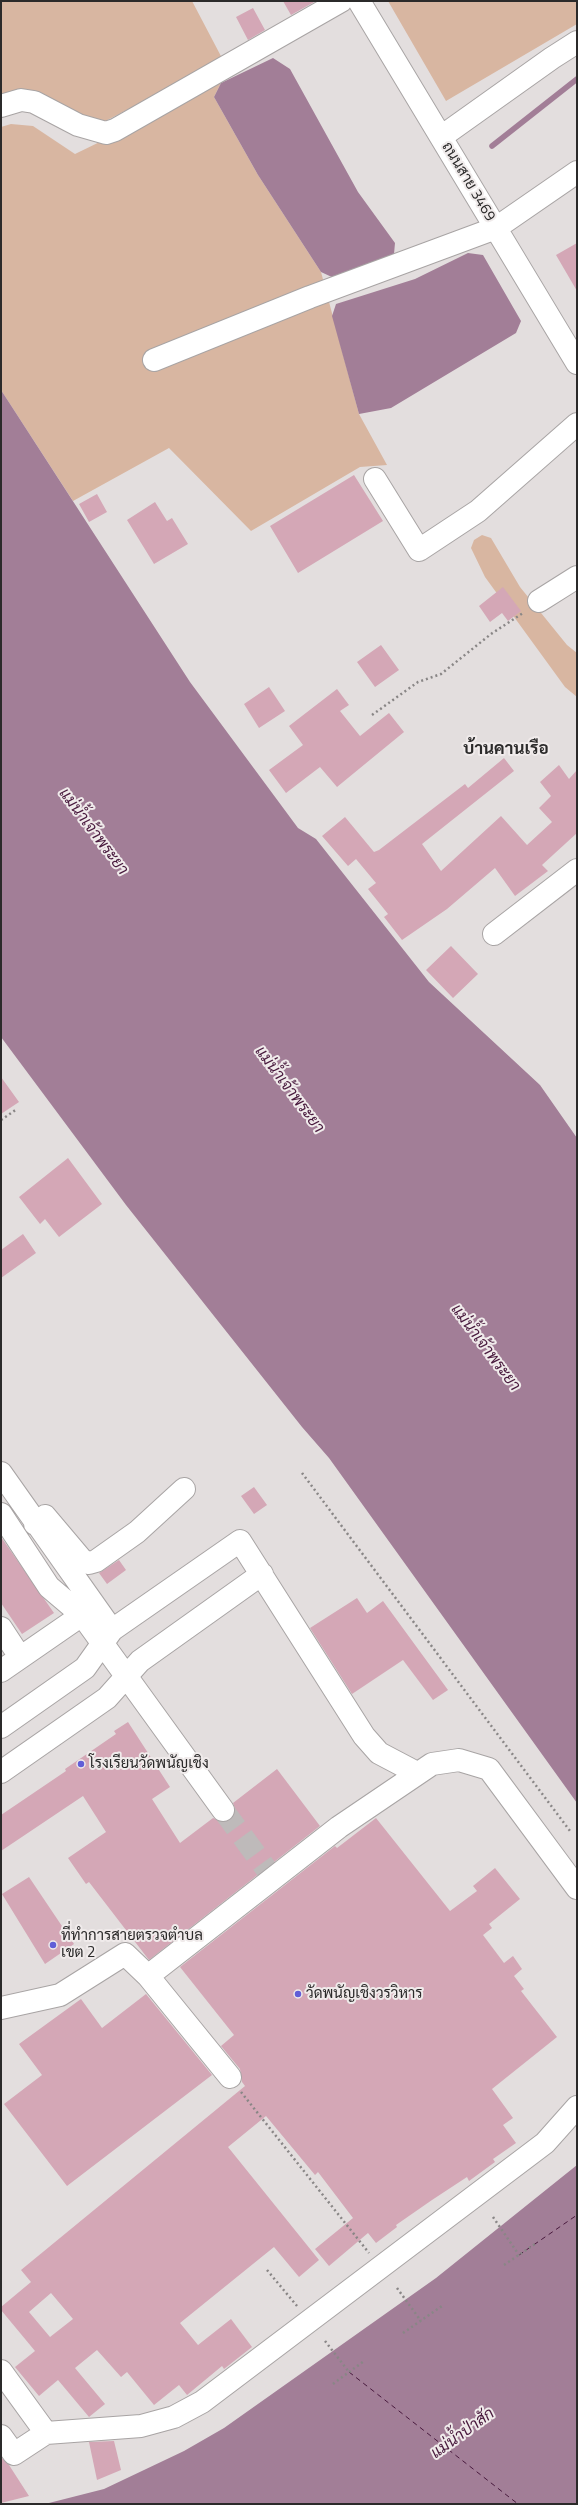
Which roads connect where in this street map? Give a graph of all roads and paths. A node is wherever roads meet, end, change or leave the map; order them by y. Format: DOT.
graph roads {
  1 [pos="341,1"];
  2 [pos="359,1"];
  3 [pos="577,42"];
  4 [pos="1,106"];
  5 [pos="441,138"];
  6 [pos="577,172"];
  7 [pos="496,228"];
  8 [pos="154,360"];
  9 [pos="577,363"];
  10 [pos="577,424"];
  11 [pos="375,479"];
  12 [pos="577,577"];
  13 [pos="540,601"];
  14 [pos="513,620"];
  15 [pos="372,715"];
  16 [pos="577,870"];
  17 [pos="494,934"];
  18 [pos="17,1109"];
  19 [pos="1,1120"];
  20 [pos="1,1473"];
  21 [pos="302,1473"];
  22 [pos="184,1489"];
  23 [pos="1,1514"];
  24 [pos="35,1524"];
  25 [pos="262,1574"];
  26 [pos="82,1615"];
  27 [pos="1,1628"];
  28 [pos="108,1637"];
  29 [pos="20,1657"];
  30 [pos="1,1671"];
  31 [pos="127,1676"];
  32 [pos="1,1727"];
  33 [pos="1,1772"];
  34 [pos="416,1773"];
  35 [pos="223,1810"];
  36 [pos="570,1831"];
  37 [pos="577,1888"];
  38 [pos="148,1976"];
  39 [pos="1,2008"];
  40 [pos="230,2077"];
  41 [pos="577,2107"];
  42 [pos="493,2217"];
  43 [pos="535,2244"];
  44 [pos="519,2254"];
  45 [pos="504,2265"];
  46 [pos="380,2267"];
  47 [pos="267,2270"];
  48 [pos="397,2288"];
  49 [pos="442,2306"];
  50 [pos="310,2321"];
  51 [pos="421,2321"];
  52 [pos="403,2333"];
  53 [pos="325,2341"];
  54 [pos="364,2361"];
  55 [pos="1,2371"];
  56 [pos="349,2372"];
  57 [pos="333,2384"];
  58 [pos="46,2433"];
  59 [pos="1,2436"];
  1 -- 4 [label="street"];
  2 -- 5 [label="street, ถนนสาย 3469"];
  3 -- 5 [label="street"];
  5 -- 7 [label="street, ถนนสาย 3469"];
  6 -- 7 [label="street"];
  7 -- 8 [label="street"];
  7 -- 9 [label="street, ถนนสาย 3469"];
  10 -- 11 [label="street"];
  12 -- 13 [label="street"];
  14 -- 15 [label="path"];
  16 -- 17 [label="street"];
  18 -- 19 [label="path"];
  20 -- 24 [label="street"];
  21 -- 36 [label="path"];
  22 -- 24 [label="street"];
  23 -- 26 [label="street"];
  24 -- 28 [label="street"];
  25 -- 28 [label="street"];
  25 -- 31 [label="street"];
  25 -- 34 [label="street"];
  26 -- 28 [label="street"];
  26 -- 29 [label="street"];
  27 -- 29 [label="street"];
  28 -- 31 [label="street"];
  28 -- 32 [label="street"];
  29 -- 30 [label="street"];
  31 -- 33 [label="street"];
  31 -- 35 [label="street"];
  34 -- 37 [label="street"];
  34 -- 38 [label="street"];
  38 -- 39 [label="street"];
  38 -- 40 [label="street"];
  40 -- 46 [label="path"];
  41 -- 46 [label="street"];
  42 -- 44 [label="path"];
  43 -- 44 [label="path"];
  44 -- 45 [label="path"];
  46 -- 50 [label="street"];
  47 -- 50 [label="path"];
  48 -- 51 [label="path"];
  49 -- 51 [label="path"];
  50 -- 58 [label="street"];
  51 -- 52 [label="path"];
  53 -- 56 [label="path"];
  54 -- 56 [label="path"];
  55 -- 58 [label="street"];
  56 -- 57 [label="path"];
  58 -- 59 [label="street"];
}
